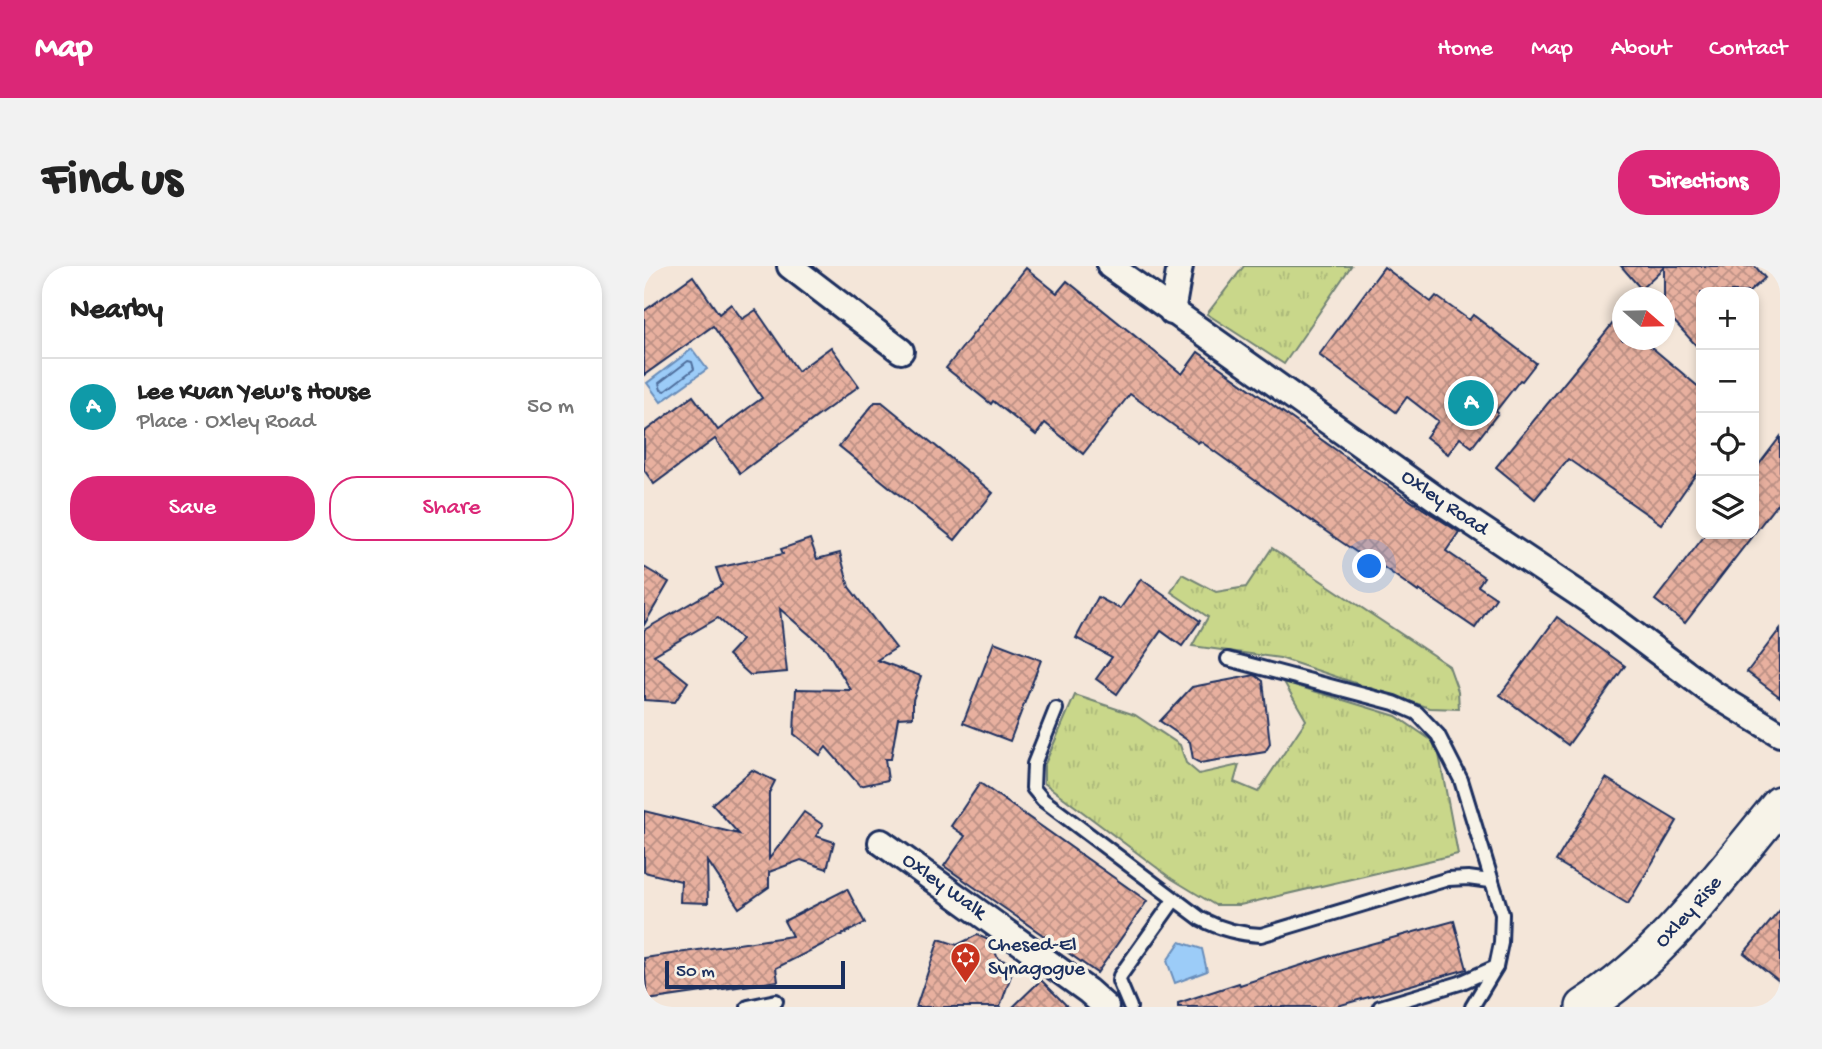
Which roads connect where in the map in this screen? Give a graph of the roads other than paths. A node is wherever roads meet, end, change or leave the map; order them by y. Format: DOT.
graph roads {
  1 [pos="790,266"];
  2 [pos="1110,266"];
  3 [pos="1180,266"];
  4 [pos="1172,312"];
  5 [pos="901,351"];
  6 [pos="1228,659"];
  7 [pos="1056,709"];
  8 [pos="1780,734"];
  9 [pos="1780,804"];
  10 [pos="881,842"];
  11 [pos="1490,881"];
  12 [pos="1174,900"];
  13 [pos="1496,967"];
  14 [pos="776,1001"];
  15 [pos="748,1007"];
  16 [pos="1106,1007"];
  17 [pos="1130,1007"];
  18 [pos="1380,1007"];
  19 [pos="1472,1007"];
  20 [pos="1584,1007"];
  1 -- 5 [label="street"];
  2 -- 4 [label="street, Oxley Road"];
  3 -- 4 [label="street"];
  4 -- 8 [label="street, Oxley Road"];
  6 -- 11 [label="lane"];
  7 -- 12 [label="lane"];
  9 -- 20 [label="main road, Oxley Rise"];
  10 -- 16 [label="street, Oxley Walk"];
  11 -- 12 [label="lane"];
  11 -- 13 [label="lane"];
  12 -- 17 [label="lane"];
  13 -- 18 [label="lane"];
  13 -- 19 [label="lane"];
  14 -- 15 [label="lane"];
}
